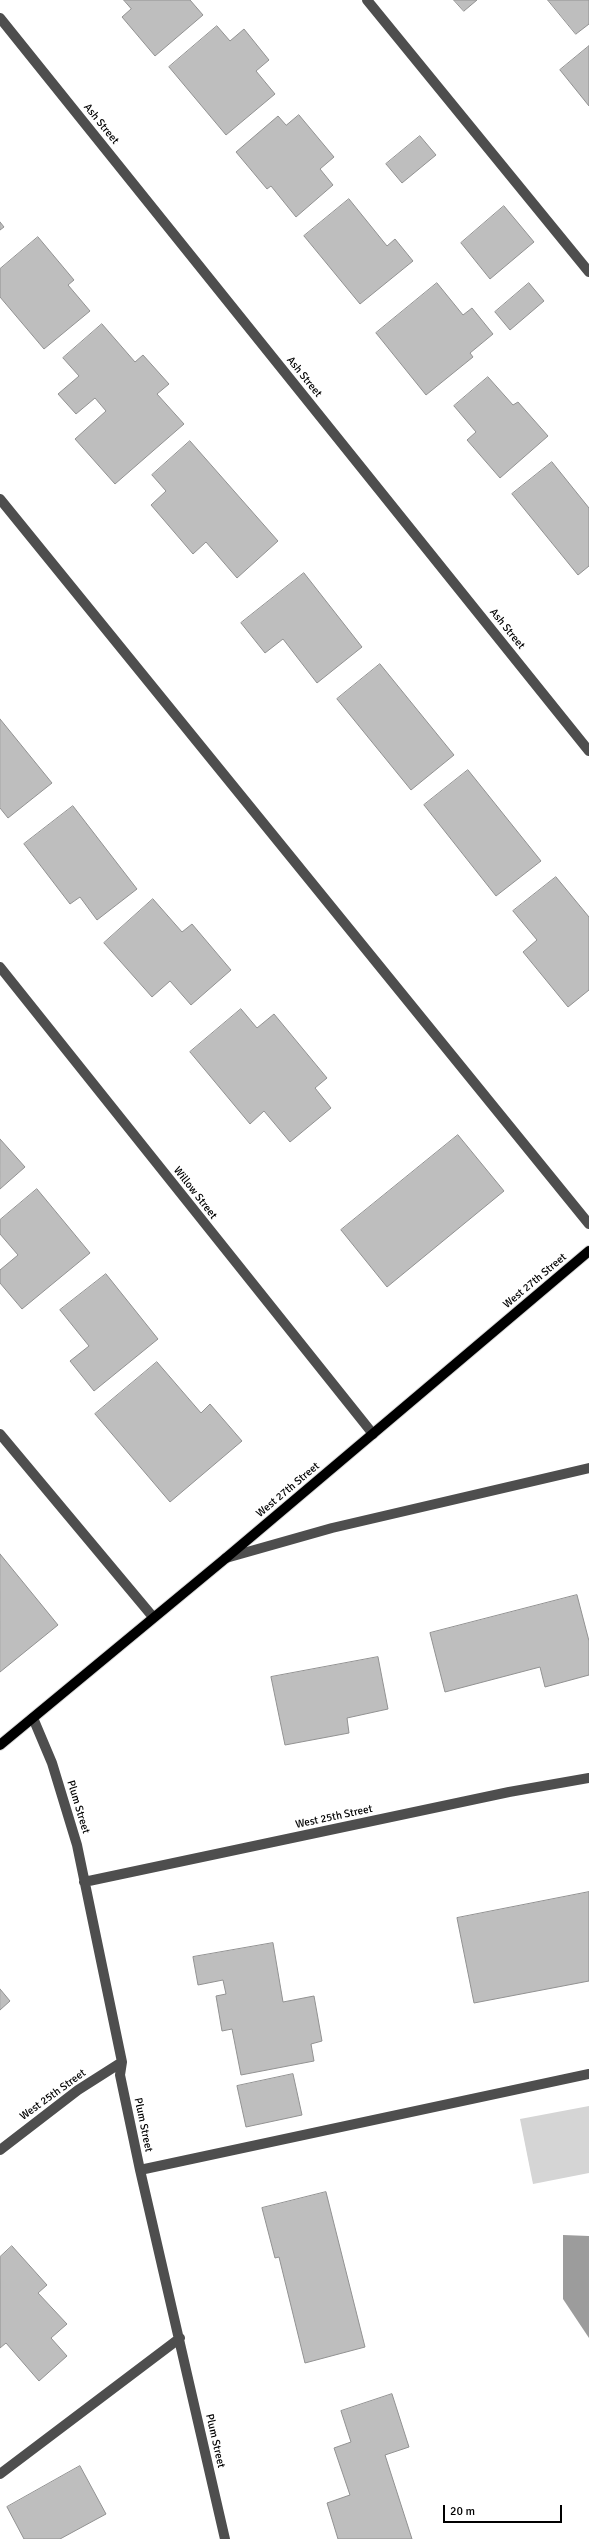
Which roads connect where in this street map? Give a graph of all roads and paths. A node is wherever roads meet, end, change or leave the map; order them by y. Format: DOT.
graph roads {
  1 [pos="367,0"];
  2 [pos="0,18"];
  3 [pos="589,272"];
  4 [pos="0,499"];
  5 [pos="589,751"];
  6 [pos="0,967"];
  7 [pos="589,1224"];
  8 [pos="589,1251"];
  9 [pos="0,1434"];
  10 [pos="372,1434"];
  11 [pos="589,1468"];
  12 [pos="226,1558"];
  13 [pos="153,1617"];
  14 [pos="33,1718"];
  15 [pos="0,1745"];
  16 [pos="589,1778"];
  17 [pos="84,1882"];
  18 [pos="122,2062"];
  19 [pos="589,2074"];
  20 [pos="0,2150"];
  21 [pos="140,2170"];
  22 [pos="180,2338"];
  23 [pos="0,2474"];
  24 [pos="225,2539"];
  1 -- 3 [label="street"];
  2 -- 5 [label="street, Ash Street"];
  4 -- 7 [label="street"];
  6 -- 10 [label="street, Willow Street"];
  8 -- 10 [label="main road, West 27th Street"];
  9 -- 13 [label="street"];
  10 -- 12 [label="main road, West 27th Street"];
  11 -- 12 [label="street"];
  12 -- 13 [label="main road, West 27th Street"];
  13 -- 14 [label="main road, West 27th Street"];
  14 -- 15 [label="main road, West 27th Street"];
  14 -- 17 [label="street, Plum Street"];
  16 -- 17 [label="street, West 25th Street"];
  17 -- 18 [label="street, Plum Street"];
  18 -- 20 [label="street, West 25th Street"];
  18 -- 21 [label="street, Plum Street"];
  19 -- 21 [label="street"];
  21 -- 22 [label="street, Plum Street"];
  22 -- 23 [label="street"];
  22 -- 24 [label="street, Plum Street"];
}
